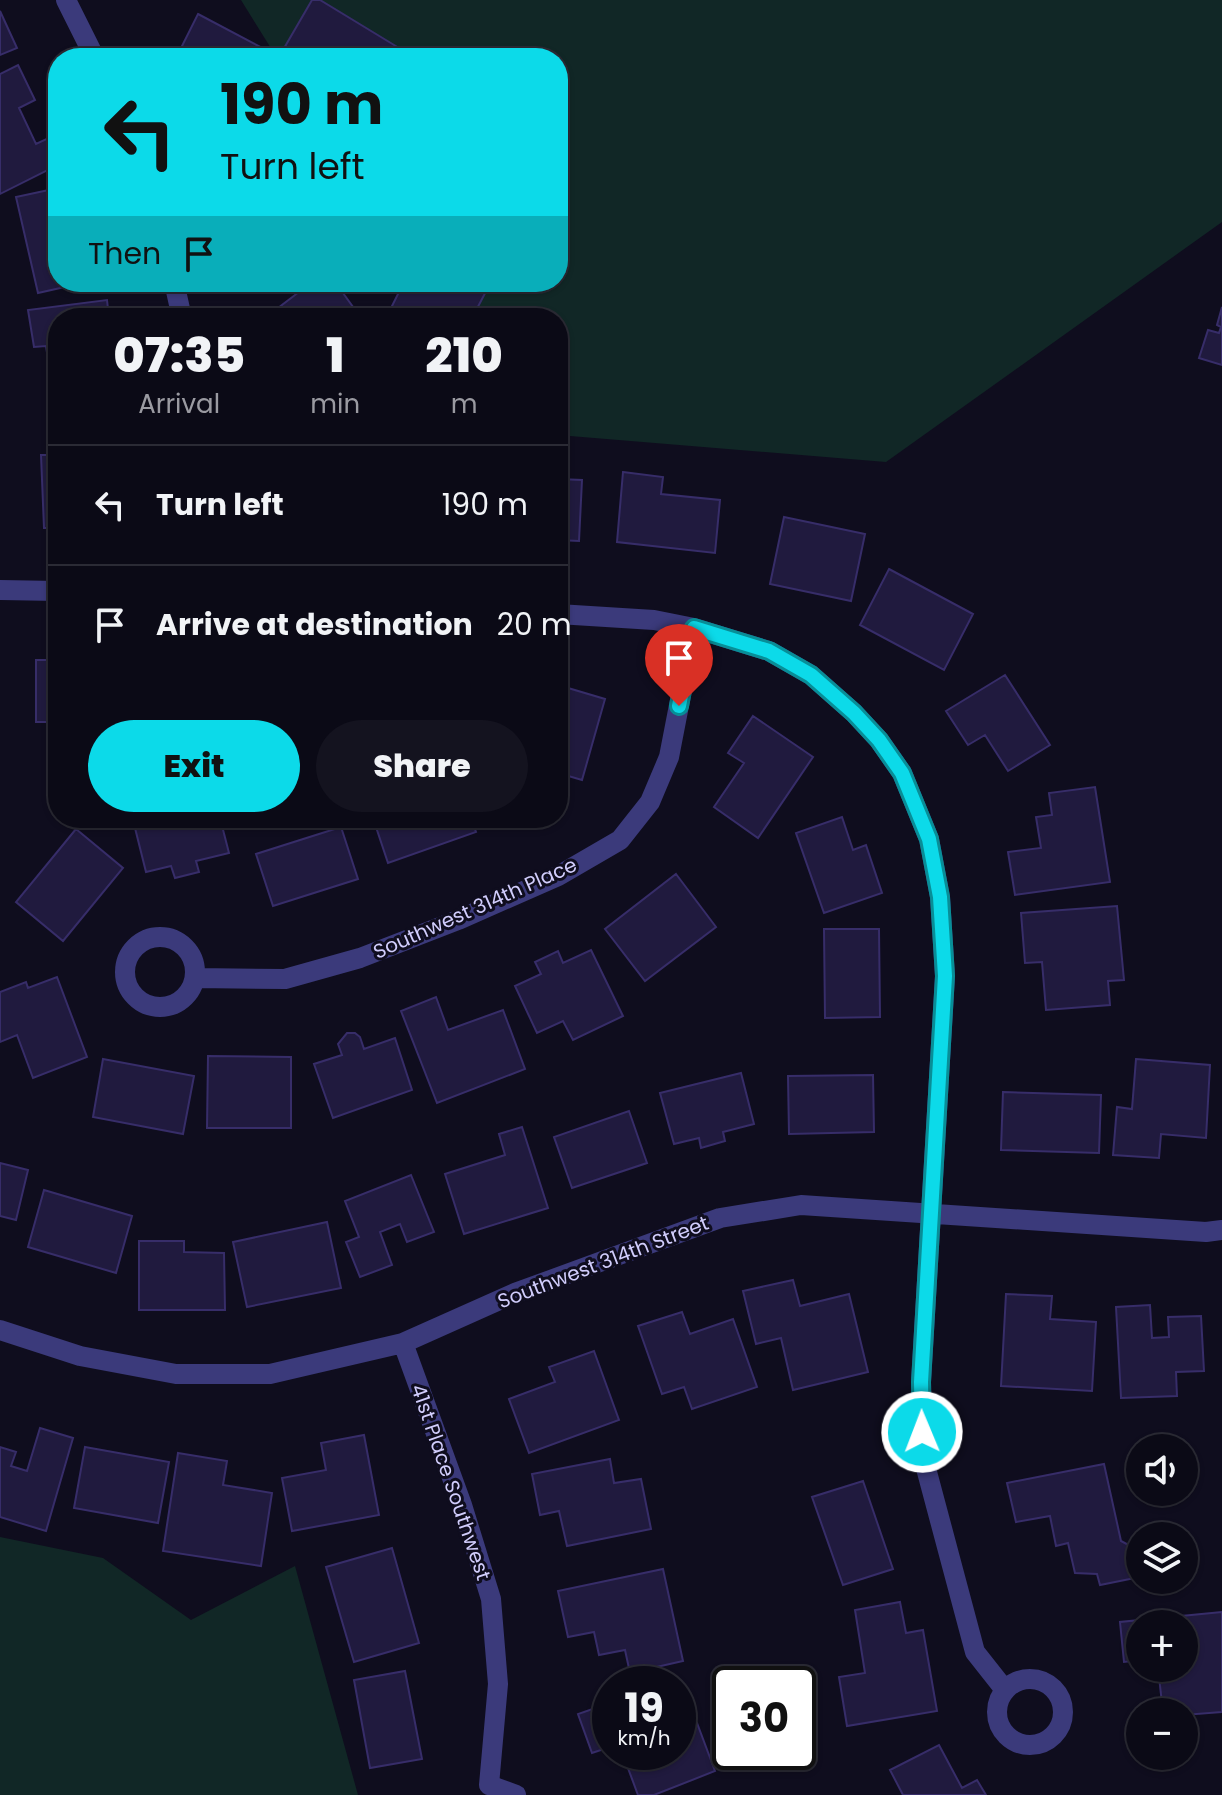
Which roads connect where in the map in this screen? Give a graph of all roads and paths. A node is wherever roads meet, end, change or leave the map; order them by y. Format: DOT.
graph roads {
  1 [pos="66,0"];
  2 [pos="90,48"];
  3 [pos="0,590"];
  4 [pos="48,591"];
  5 [pos="568,615"];
  6 [pos="694,628"];
  7 [pos="195,978"];
  8 [pos="932,1215"];
  9 [pos="1222,1230"];
  10 [pos="0,1330"];
  11 [pos="403,1343"];
  12 [pos="1005,1690"];
  13 [pos="485,1790"];
  14 [pos="516,1795"];
  1 -- 2 [label="street"];
  3 -- 4 [label="street"];
  5 -- 6 [label="street"];
  6 -- 7 [label="street, Southwest 314th Place"];
  6 -- 8 [label="street"];
  8 -- 9 [label="street, Southwest 314th Street"];
  8 -- 11 [label="street, Southwest 314th Street"];
  8 -- 12 [label="street"];
  10 -- 11 [label="street, Southwest 314th Street"];
  11 -- 13 [label="street, 41st Place Southwest"];
  13 -- 14 [label="street, 41st Place Southwest"];
}
